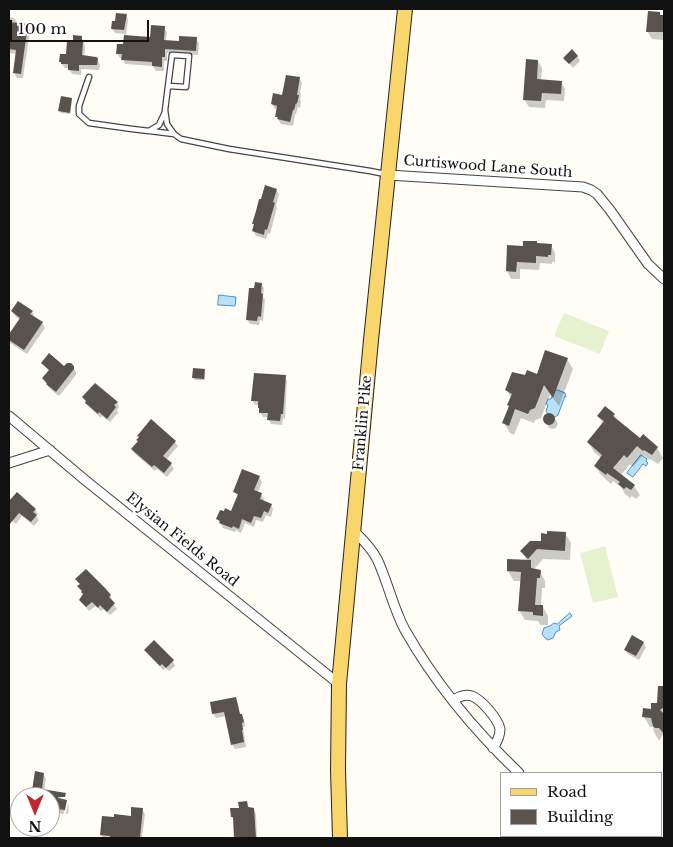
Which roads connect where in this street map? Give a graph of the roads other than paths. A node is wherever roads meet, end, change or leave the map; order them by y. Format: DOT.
graph roads {
  1 [pos="405,9"];
  2 [pos="89,77"];
  3 [pos="168,86"];
  4 [pos="165,110"];
  5 [pos="149,131"];
  6 [pos="174,134"];
  7 [pos="388,175"];
  8 [pos="664,279"];
  9 [pos="9,416"];
  10 [pos="50,450"];
  11 [pos="9,463"];
  12 [pos="352,530"];
  13 [pos="339,684"];
  14 [pos="453,700"];
  15 [pos="493,748"];
  16 [pos="517,772"];
  17 [pos="340,838"];
  1 -- 7 [label="main road, Franklin Pike"];
  2 -- 5 [label="lane"];
  3 -- 3 [label="lane"];
  3 -- 4 [label="lane"];
  4 -- 5 [label="lane"];
  4 -- 6 [label="lane"];
  5 -- 6 [label="lane"];
  6 -- 7 [label="lane"];
  7 -- 8 [label="street, Curtiswood Lane South"];
  7 -- 12 [label="main road, Franklin Pike"];
  9 -- 10 [label="street, Elysian Fields Road"];
  10 -- 11 [label="street"];
  10 -- 13 [label="street, Elysian Fields Road"];
  12 -- 13 [label="main road, Franklin Pike"];
  12 -- 14 [label="street"];
  13 -- 17 [label="main road, Franklin Pike"];
  14 -- 15 [label="street"];
  14 -- 15 [label="street"];
  15 -- 16 [label="street"];
}
